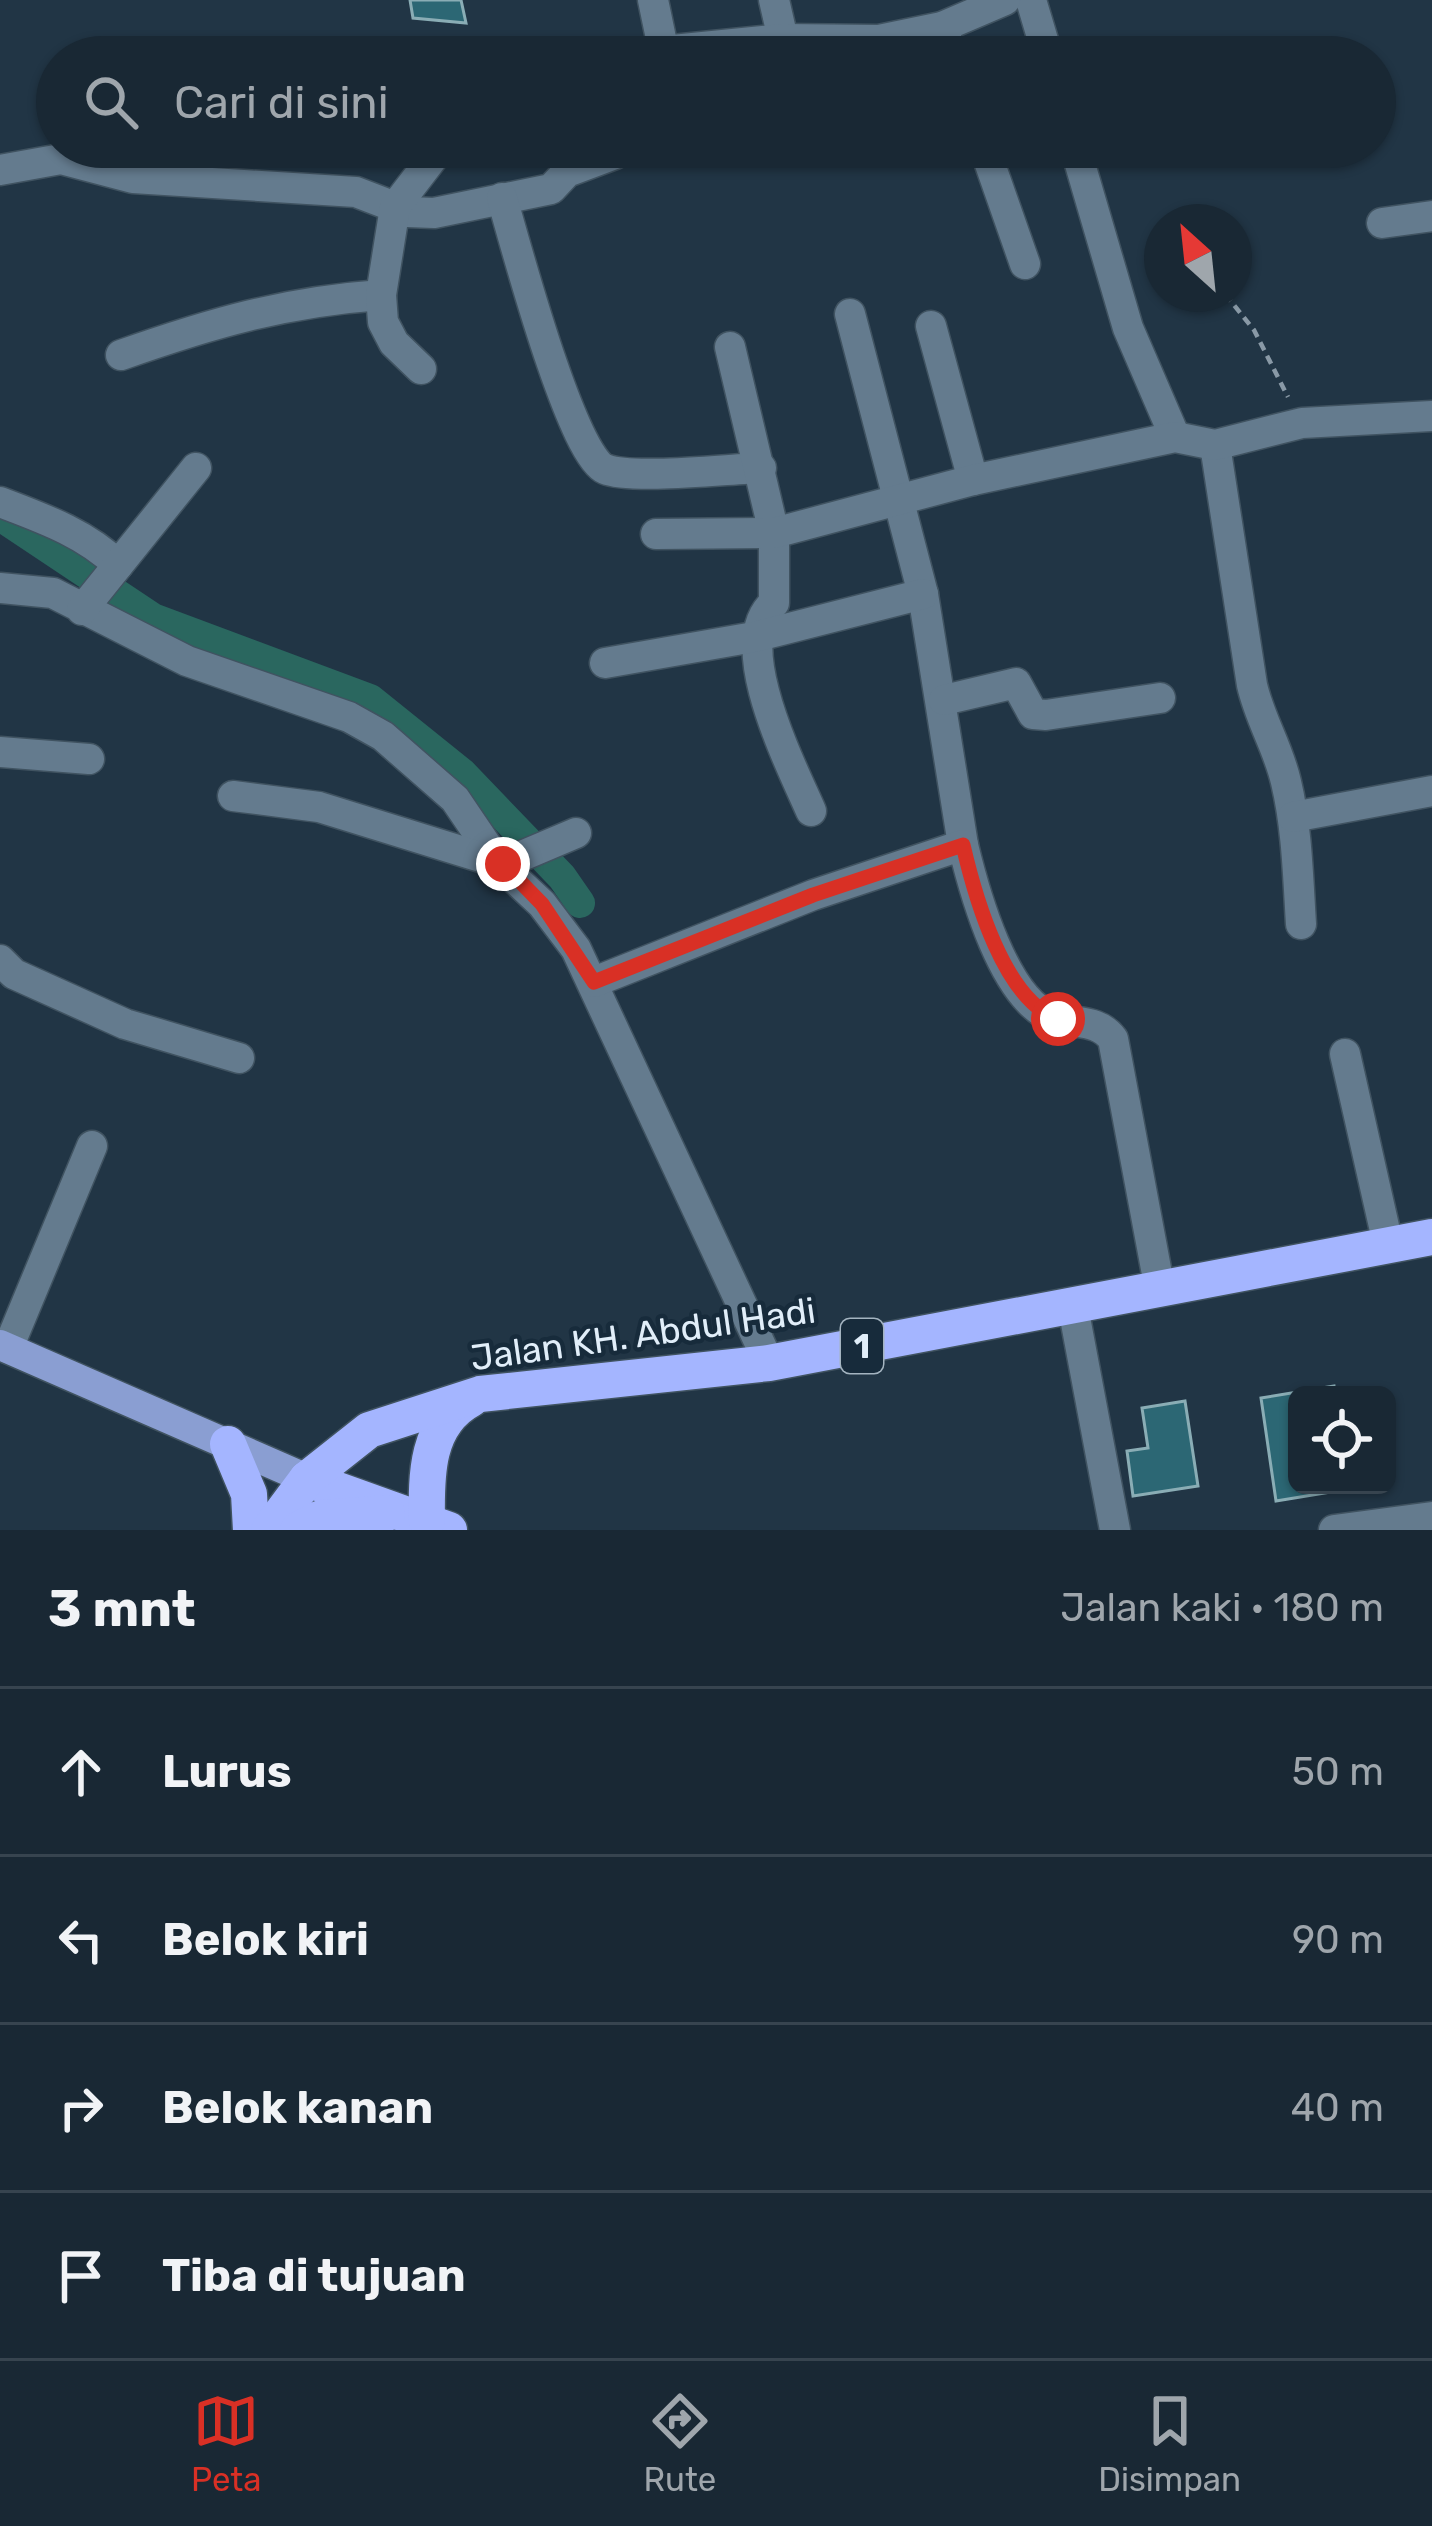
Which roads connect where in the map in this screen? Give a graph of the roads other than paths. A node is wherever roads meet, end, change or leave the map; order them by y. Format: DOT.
graph roads {
  1 [pos="653,0"];
  2 [pos="774,0"];
  3 [pos="1005,0"];
  4 [pos="1031,0"];
  5 [pos="943,27"];
  6 [pos="660,36"];
  7 [pos="782,36"];
  8 [pos="899,36"];
  9 [pos="946,36"];
  10 [pos="1042,36"];
  11 [pos="36,164"];
  12 [pos="95,168"];
  13 [pos="425,168"];
  14 [pos="578,168"];
  15 [pos="991,168"];
  16 [pos="1081,168"];
  17 [pos="0,170"];
  18 [pos="502,198"];
  19 [pos="394,207"];
  20 [pos="1432,216"];
  21 [pos="1382,223"];
  22 [pos="1025,265"];
  23 [pos="380,295"];
  24 [pos="850,314"];
  25 [pos="931,326"];
  26 [pos="730,347"];
  27 [pos="121,356"];
  28 [pos="421,369"];
  29 [pos="1432,416"];
  30 [pos="1175,436"];
  31 [pos="1215,445"];
  32 [pos="196,468"];
  33 [pos="761,468"];
  34 [pos="974,480"];
  35 [pos="898,500"];
  36 [pos="0,502"];
  37 [pos="774,533"];
  38 [pos="656,534"];
  39 [pos="114,570"];
  40 [pos="0,588"];
  41 [pos="923,595"];
  42 [pos="84,608"];
  43 [pos="754,637"];
  44 [pos="605,663"];
  45 [pos="1160,698"];
  46 [pos="944,700"];
  47 [pos="0,752"];
  48 [pos="89,759"];
  49 [pos="1432,790"];
  50 [pos="233,796"];
  51 [pos="811,811"];
  52 [pos="1293,818"];
  53 [pos="576,833"];
  54 [pos="963,845"];
  55 [pos="502,864"];
  56 [pos="1301,924"];
  57 [pos="0,960"];
  58 [pos="594,982"];
  59 [pos="1345,1054"];
  60 [pos="239,1058"];
  61 [pos="92,1146"];
  62 [pos="1432,1237"];
  63 [pos="1388,1244"];
  64 [pos="1160,1290"];
  65 [pos="1073,1307"];
  66 [pos="4,1347"];
  67 [pos="769,1363"];
  68 [pos="480,1394"];
  69 [pos="228,1444"];
  70 [pos="308,1479"];
  71 [pos="1432,1516"];
  72 [pos="426,1521"];
  73 [pos="251,1530"];
  74 [pos="269,1530"];
  75 [pos="298,1530"];
  76 [pos="1115,1530"];
  77 [pos="1334,1530"];
  1 -- 6 [label="street"];
  2 -- 7 [label="street"];
  3 -- 5 [label="street"];
  4 -- 10 [label="street"];
  5 -- 8 [label="street"];
  5 -- 9 [label="street"];
  11 -- 17 [label="street"];
  12 -- 19 [label="street"];
  13 -- 19 [label="street"];
  14 -- 18 [label="street"];
  15 -- 22 [label="street"];
  16 -- 30 [label="street"];
  18 -- 19 [label="street"];
  18 -- 33 [label="street"];
  19 -- 23 [label="street"];
  20 -- 21 [label="street"];
  23 -- 27 [label="street"];
  23 -- 28 [label="street"];
  24 -- 35 [label="street"];
  25 -- 34 [label="street"];
  26 -- 33 [label="street"];
  29 -- 31 [label="street"];
  30 -- 31 [label="street"];
  30 -- 34 [label="street"];
  31 -- 52 [label="street"];
  32 -- 39 [label="street"];
  33 -- 37 [label="street"];
  34 -- 35 [label="street"];
  35 -- 37 [label="street"];
  35 -- 41 [label="street"];
  36 -- 39 [label="street"];
  37 -- 38 [label="street"];
  37 -- 43 [label="street"];
  39 -- 42 [label="street"];
  40 -- 42 [label="street"];
  41 -- 43 [label="street"];
  41 -- 46 [label="street"];
  42 -- 55 [label="street"];
  43 -- 44 [label="street"];
  43 -- 51 [label="street"];
  45 -- 46 [label="street"];
  46 -- 54 [label="street"];
  47 -- 48 [label="street"];
  49 -- 52 [label="street"];
  50 -- 55 [label="street"];
  52 -- 56 [label="street"];
  53 -- 55 [label="street"];
  54 -- 58 [label="street"];
  54 -- 64 [label="street"];
  55 -- 58 [label="street"];
  57 -- 60 [label="street"];
  58 -- 67 [label="street"];
  59 -- 63 [label="street"];
  61 -- 66 [label="street"];
  62 -- 63 [label="highway, Jalan KH. Abdul Hadi / 1"];
  63 -- 64 [label="highway, Jalan KH. Abdul Hadi / 1"];
  64 -- 65 [label="highway, Jalan KH. Abdul Hadi / 1"];
  65 -- 67 [label="highway, Jalan KH. Abdul Hadi / 1"];
  65 -- 76 [label="street"];
  66 -- 69 [label="main road"];
  67 -- 68 [label="highway, Jalan KH. Abdul Hadi / 1"];
  68 -- 70 [label="highway, Jalan KH. Abdul Hadi / 1"];
  68 -- 72 [label="highway"];
  69 -- 70 [label="main road"];
  69 -- 73 [label="highway"];
  70 -- 72 [label="highway"];
  70 -- 74 [label="highway, Jalan KH. Abdul Hadi"];
  71 -- 77 [label="street"];
  72 -- 75 [label="highway"];
}
